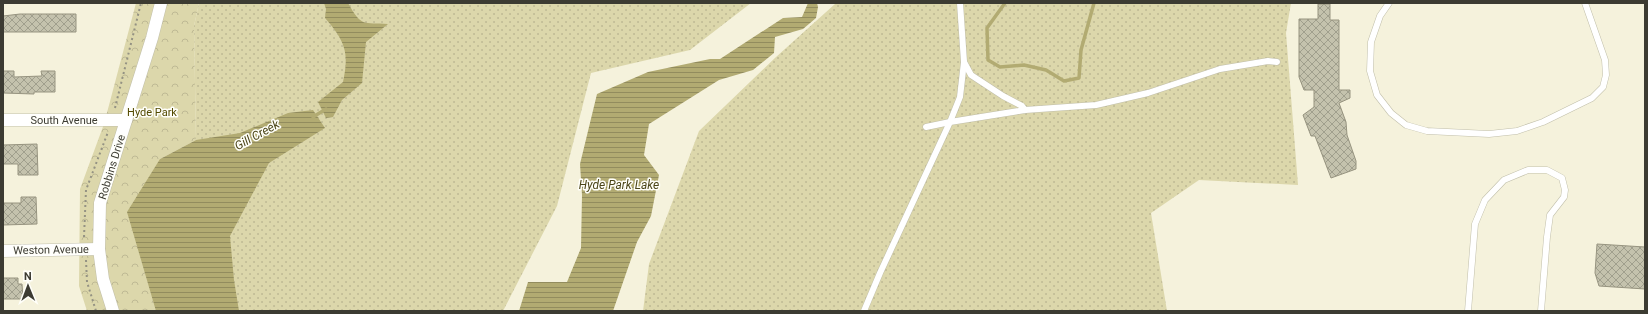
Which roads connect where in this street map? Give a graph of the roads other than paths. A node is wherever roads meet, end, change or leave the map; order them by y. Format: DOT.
graph roads {
  1 [pos="161,3"];
  2 [pos="960,3"];
  3 [pos="1389,3"];
  4 [pos="1585,3"];
  5 [pos="964,62"];
  6 [pos="1277,62"];
  7 [pos="1025,110"];
  8 [pos="3,120"];
  9 [pos="126,120"];
  10 [pos="950,122"];
  11 [pos="926,127"];
  12 [pos="99,249"];
  13 [pos="3,250"];
  14 [pos="113,311"];
  15 [pos="864,311"];
  16 [pos="1468,311"];
  17 [pos="1541,311"];
  1 -- 9 [label="street, Robbins Drive"];
  2 -- 5 [label="lane"];
  3 -- 4 [label="lane"];
  5 -- 7 [label="lane"];
  5 -- 10 [label="lane"];
  6 -- 7 [label="lane"];
  7 -- 10 [label="lane"];
  8 -- 9 [label="street, South Avenue"];
  9 -- 12 [label="street, Robbins Drive"];
  10 -- 11 [label="lane"];
  10 -- 15 [label="lane"];
  12 -- 13 [label="street, Weston Avenue"];
  12 -- 14 [label="street, Robbins Drive"];
  16 -- 17 [label="lane"];
}
